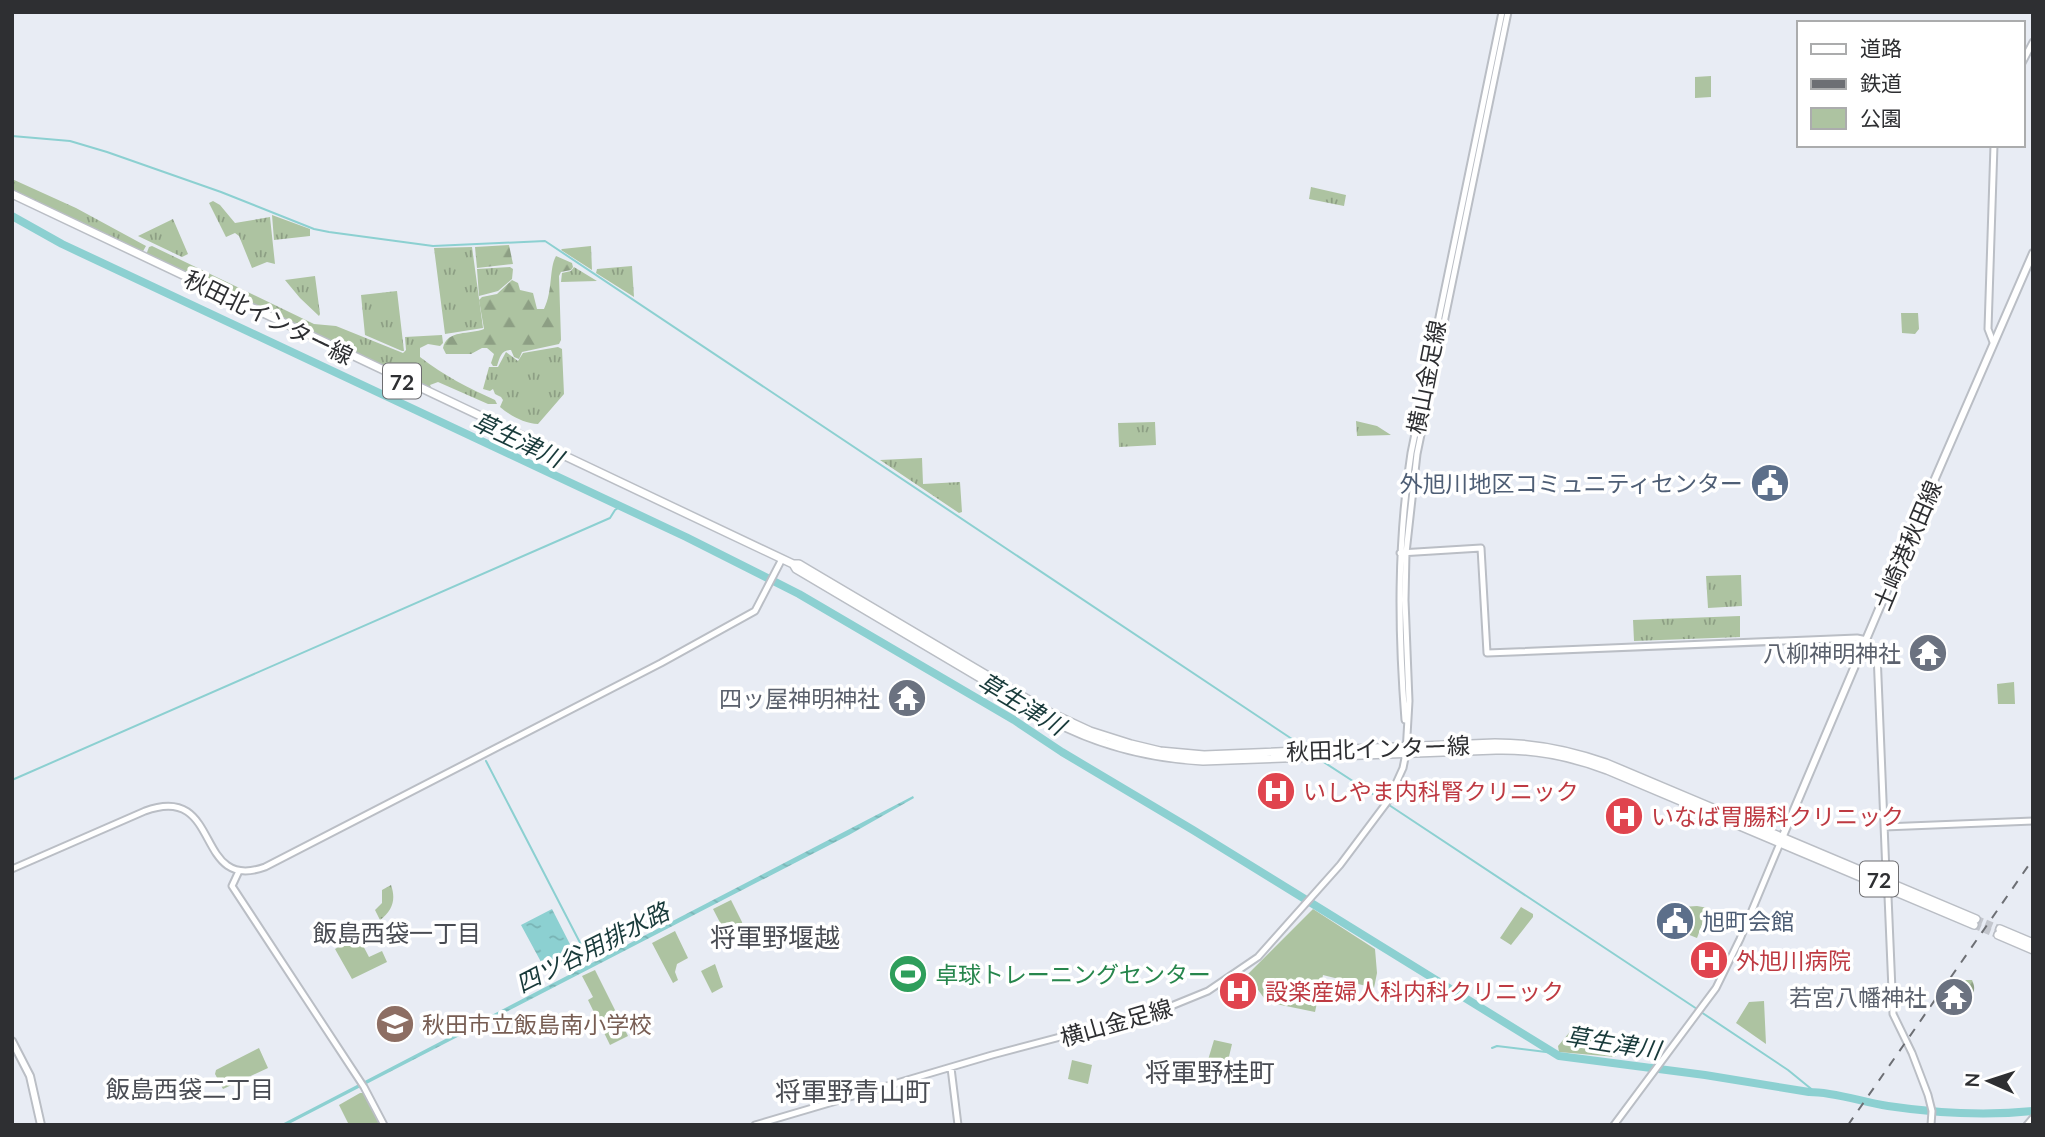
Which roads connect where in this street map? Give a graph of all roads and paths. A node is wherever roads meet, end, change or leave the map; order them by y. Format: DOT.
graph roads {
  1 [pos="1502,12"];
  2 [pos="1508,12"];
  3 [pos="2033,41"];
  4 [pos="2024,59"];
  5 [pos="1994,147"];
  6 [pos="12,194"];
  7 [pos="2033,253"];
  8 [pos="1993,342"];
  9 [pos="1403,553"];
  10 [pos="782,559"];
  11 [pos="1867,640"];
  12 [pos="1406,750"];
  13 [pos="2033,821"];
  14 [pos="1884,827"];
  15 [pos="1781,841"];
  16 [pos="12,869"];
  17 [pos="239,871"];
  18 [pos="1886,873"];
  19 [pos="1888,896"];
  20 [pos="1975,922"];
  21 [pos="2033,943"];
  22 [pos="2033,950"];
  23 [pos="12,1041"];
  24 [pos="951,1068"];
  25 [pos="1931,1124"];
  26 [pos="41,1125"];
  27 [pos="384,1125"];
  28 [pos="755,1125"];
  29 [pos="958,1125"];
  30 [pos="1614,1125"];
  1 -- 9 [label="street, 横山金足線"];
  2 -- 9 [label="street, 横山金足線"];
  3 -- 4 [label="street"];
  5 -- 8 [label="street"];
  6 -- 10 [label="main road, 秋田北インター線 / 72"];
  7 -- 8 [label="main road, 土崎港秋田線"];
  8 -- 11 [label="main road, 土崎港秋田線"];
  9 -- 11 [label="street"];
  9 -- 12 [label="street, 横山金足線"];
  10 -- 12 [label="main road, 秋田北インター線 / 72"];
  10 -- 17 [label="street"];
  11 -- 14 [label="street"];
  11 -- 15 [label="main road, 土崎港秋田線"];
  12 -- 15 [label="main road, 秋田北インター線 / 72"];
  12 -- 24 [label="street, 横山金足線"];
  13 -- 14 [label="street"];
  14 -- 18 [label="street"];
  15 -- 20 [label="main road, 秋田北インター線 / 72"];
  15 -- 30 [label="street"];
  16 -- 17 [label="street"];
  17 -- 27 [label="street"];
  19 -- 25 [label="street"];
  21 -- 22 [label="main road"];
  23 -- 26 [label="main road"];
  24 -- 28 [label="street, 横山金足線"];
  24 -- 29 [label="street"];
}
